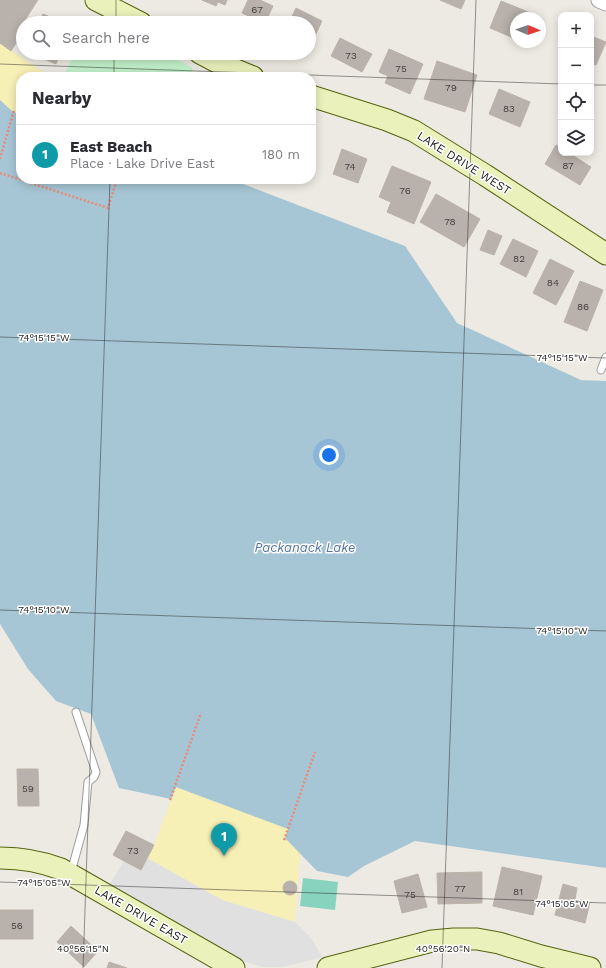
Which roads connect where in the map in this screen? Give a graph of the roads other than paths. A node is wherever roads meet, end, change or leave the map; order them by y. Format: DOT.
graph roads {
  1 [pos="96,0"];
  2 [pos="599,0"];
  3 [pos="606,3"];
  4 [pos="127,16"];
  5 [pos="213,60"];
  6 [pos="240,72"];
  7 [pos="316,98"];
  8 [pos="606,254"];
  9 [pos="606,357"];
  10 [pos="601,370"];
  11 [pos="76,712"];
  12 [pos="0,858"];
  13 [pos="70,874"];
  14 [pos="543,962"];
  15 [pos="234,968"];
  16 [pos="328,968"];
  17 [pos="590,968"];
  1 -- 4 [label="street"];
  2 -- 3 [label="street"];
  5 -- 6 [label="street"];
  7 -- 8 [label="street, LAKE DRIVE WEST"];
  9 -- 10 [label="lane"];
  11 -- 13 [label="lane"];
  12 -- 13 [label="street, LAKE DRIVE EAST"];
  13 -- 15 [label="street, LAKE DRIVE EAST"];
  14 -- 16 [label="street"];
  14 -- 17 [label="street"];
}
